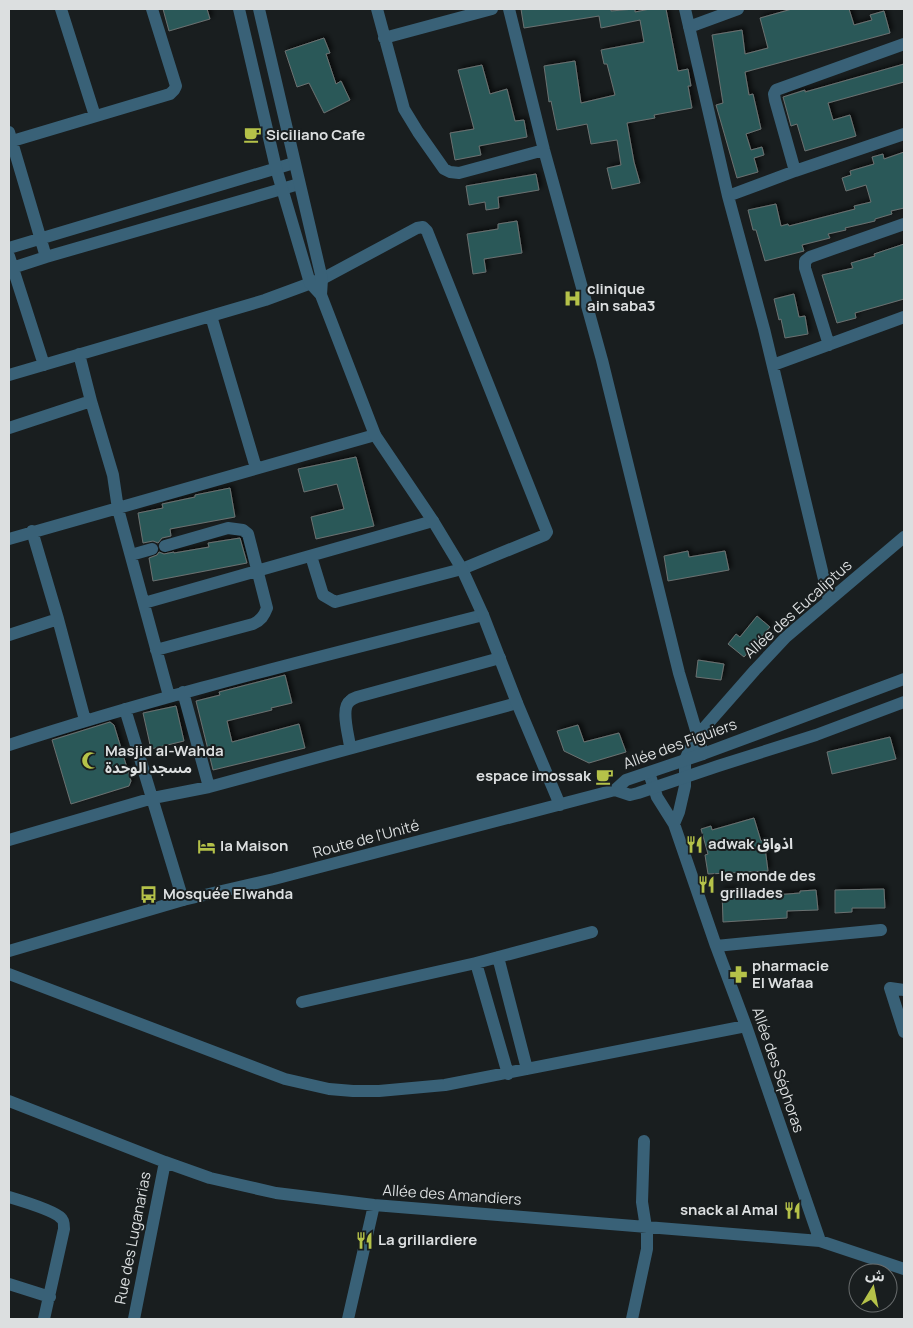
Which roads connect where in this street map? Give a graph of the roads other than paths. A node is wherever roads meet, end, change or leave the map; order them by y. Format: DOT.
graph roads {
  1 [pos="61,9"];
  2 [pos="152,9"];
  3 [pos="239,9"];
  4 [pos="259,9"];
  5 [pos="377,9"];
  6 [pos="492,9"];
  7 [pos="509,9"];
  8 [pos="685,9"];
  9 [pos="738,9"];
  10 [pos="689,27"];
  11 [pos="384,38"];
  12 [pos="904,44"];
  13 [pos="95,116"];
  14 [pos="904,134"];
  15 [pos="10,138"];
  16 [pos="544,150"];
  17 [pos="294,163"];
  18 [pos="276,168"];
  19 [pos="795,171"];
  20 [pos="299,184"];
  21 [pos="282,188"];
  22 [pos="728,196"];
  23 [pos="904,224"];
  24 [pos="40,237"];
  25 [pos="9,248"];
  26 [pos="46,257"];
  27 [pos="10,264"];
  28 [pos="316,281"];
  29 [pos="211,316"];
  30 [pos="904,317"];
  31 [pos="829,345"];
  32 [pos="79,354"];
  33 [pos="44,365"];
  34 [pos="772,365"];
  35 [pos="9,375"];
  36 [pos="91,402"];
  37 [pos="9,428"];
  38 [pos="375,435"];
  39 [pos="256,468"];
  40 [pos="118,509"];
  41 [pos="433,521"];
  42 [pos="32,532"];
  43 [pos="904,537"];
  44 [pos="9,539"];
  45 [pos="165,546"];
  46 [pos="152,549"];
  47 [pos="131,555"];
  48 [pos="311,556"];
  49 [pos="462,569"];
  50 [pos="258,571"];
  51 [pos="829,600"];
  52 [pos="144,603"];
  53 [pos="483,615"];
  54 [pos="58,619"];
  55 [pos="9,635"];
  56 [pos="156,650"];
  57 [pos="500,658"];
  58 [pos="904,679"];
  59 [pos="183,692"];
  60 [pos="169,696"];
  61 [pos="904,702"];
  62 [pos="517,703"];
  63 [pos="125,709"];
  64 [pos="85,720"];
  65 [pos="697,736"];
  66 [pos="9,745"];
  67 [pos="350,748"];
  68 [pos="703,754"];
  69 [pos="685,760"];
  70 [pos="649,773"];
  71 [pos="686,776"];
  72 [pos="209,787"];
  73 [pos="654,788"];
  74 [pos="615,790"];
  75 [pos="153,798"];
  76 [pos="560,805"];
  77 [pos="674,824"];
  78 [pos="9,840"];
  79 [pos="183,900"];
  80 [pos="880,930"];
  81 [pos="592,932"];
  82 [pos="716,946"];
  83 [pos="9,951"];
  84 [pos="498,957"];
  85 [pos="476,963"];
  86 [pos="9,974"];
  87 [pos="904,990"];
  88 [pos="302,1002"];
  89 [pos="746,1026"];
  90 [pos="904,1032"];
  91 [pos="527,1069"];
  92 [pos="508,1074"];
  93 [pos="9,1101"];
  94 [pos="644,1141"];
  95 [pos="165,1162"];
  96 [pos="9,1196"];
  97 [pos="374,1205"];
  98 [pos="645,1226"];
  99 [pos="820,1241"];
  100 [pos="904,1269"];
  101 [pos="9,1284"];
  102 [pos="50,1297"];
  103 [pos="44,1319"];
  104 [pos="134,1319"];
  105 [pos="348,1319"];
  106 [pos="632,1319"];
  1 -- 13 [label="street"];
  2 -- 13 [label="street"];
  3 -- 18 [label="street"];
  4 -- 17 [label="street"];
  5 -- 11 [label="street"];
  6 -- 11 [label="street"];
  7 -- 16 [label="street"];
  8 -- 10 [label="street"];
  9 -- 10 [label="street"];
  10 -- 22 [label="street"];
  11 -- 16 [label="street"];
  12 -- 19 [label="street"];
  13 -- 15 [label="street"];
  14 -- 19 [label="street"];
  15 -- 24 [label="street"];
  16 -- 65 [label="street"];
  17 -- 18 [label="street"];
  17 -- 20 [label="street"];
  18 -- 21 [label="street"];
  18 -- 24 [label="street"];
  19 -- 22 [label="street"];
  20 -- 21 [label="street"];
  20 -- 28 [label="street"];
  21 -- 26 [label="street"];
  21 -- 28 [label="street"];
  22 -- 34 [label="street"];
  23 -- 31 [label="street"];
  24 -- 25 [label="street"];
  24 -- 26 [label="street"];
  26 -- 27 [label="street"];
  27 -- 33 [label="street"];
  28 -- 29 [label="street"];
  28 -- 38 [label="street"];
  28 -- 49 [label="street"];
  29 -- 32 [label="street"];
  29 -- 39 [label="street"];
  30 -- 31 [label="street"];
  31 -- 34 [label="street"];
  32 -- 33 [label="street"];
  32 -- 36 [label="street"];
  33 -- 35 [label="street"];
  34 -- 51 [label="street"];
  36 -- 37 [label="street"];
  36 -- 40 [label="street"];
  38 -- 39 [label="street"];
  38 -- 41 [label="street"];
  39 -- 40 [label="street"];
  40 -- 42 [label="street"];
  40 -- 47 [label="street"];
  41 -- 48 [label="street"];
  41 -- 49 [label="street"];
  42 -- 44 [label="street"];
  42 -- 54 [label="street"];
  43 -- 51 [label="street, Allée des Eucaliptus"];
  45 -- 50 [label="street"];
  46 -- 47 [label="street"];
  47 -- 52 [label="street"];
  48 -- 49 [label="street"];
  48 -- 50 [label="street"];
  49 -- 53 [label="street"];
  50 -- 52 [label="street"];
  50 -- 56 [label="street"];
  51 -- 65 [label="street, Allée des Eucaliptus"];
  52 -- 56 [label="street"];
  53 -- 57 [label="street"];
  53 -- 59 [label="street"];
  54 -- 55 [label="street"];
  54 -- 64 [label="street"];
  56 -- 60 [label="street"];
  57 -- 62 [label="street"];
  57 -- 67 [label="street"];
  58 -- 68 [label="street, Allée des Figuiers"];
  59 -- 60 [label="street"];
  59 -- 72 [label="street"];
  60 -- 63 [label="street"];
  61 -- 71 [label="street, Allée des Figuiers"];
  62 -- 67 [label="street"];
  62 -- 76 [label="street"];
  63 -- 64 [label="street"];
  63 -- 75 [label="street"];
  64 -- 66 [label="street"];
  65 -- 68 [label="street"];
  65 -- 69 [label="street, Allée des Eucaliptus"];
  67 -- 72 [label="street"];
  68 -- 69 [label="street, Allée des Figuiers"];
  69 -- 70 [label="street, Allée des Figuiers"];
  69 -- 71 [label="street"];
  70 -- 73 [label="street, Allée des Séphoras"];
  70 -- 74 [label="street, Allée des Figuiers"];
  71 -- 73 [label="street, Allée des Figuiers"];
  71 -- 77 [label="street"];
  72 -- 75 [label="street"];
  73 -- 74 [label="street, Allée des Figuiers"];
  73 -- 77 [label="street, Allée des Séphoras"];
  74 -- 76 [label="street, Route de l'Unité"];
  75 -- 78 [label="street"];
  75 -- 79 [label="street"];
  76 -- 79 [label="street, Route de l'Unité"];
  77 -- 82 [label="street, Allée des Séphoras"];
  79 -- 83 [label="street, Route de l'Unité"];
  80 -- 82 [label="street"];
  81 -- 84 [label="street"];
  82 -- 89 [label="street, Allée des Séphoras"];
  84 -- 85 [label="street"];
  84 -- 91 [label="street"];
  85 -- 88 [label="street"];
  85 -- 92 [label="street"];
  86 -- 92 [label="street"];
  87 -- 90 [label="street"];
  89 -- 91 [label="street"];
  89 -- 99 [label="street, Allée des Séphoras"];
  91 -- 92 [label="street"];
  93 -- 95 [label="street, Allée des Amandiers"];
  94 -- 98 [label="street"];
  95 -- 97 [label="street, Allée des Amandiers"];
  95 -- 104 [label="street, Rue des Luganarias"];
  96 -- 102 [label="street"];
  97 -- 98 [label="street, Allée des Amandiers"];
  97 -- 105 [label="street"];
  98 -- 99 [label="street, Allée des Amandiers"];
  98 -- 106 [label="street"];
  99 -- 100 [label="street, Allée des Amandiers"];
  101 -- 102 [label="street"];
  102 -- 103 [label="street"];
}
